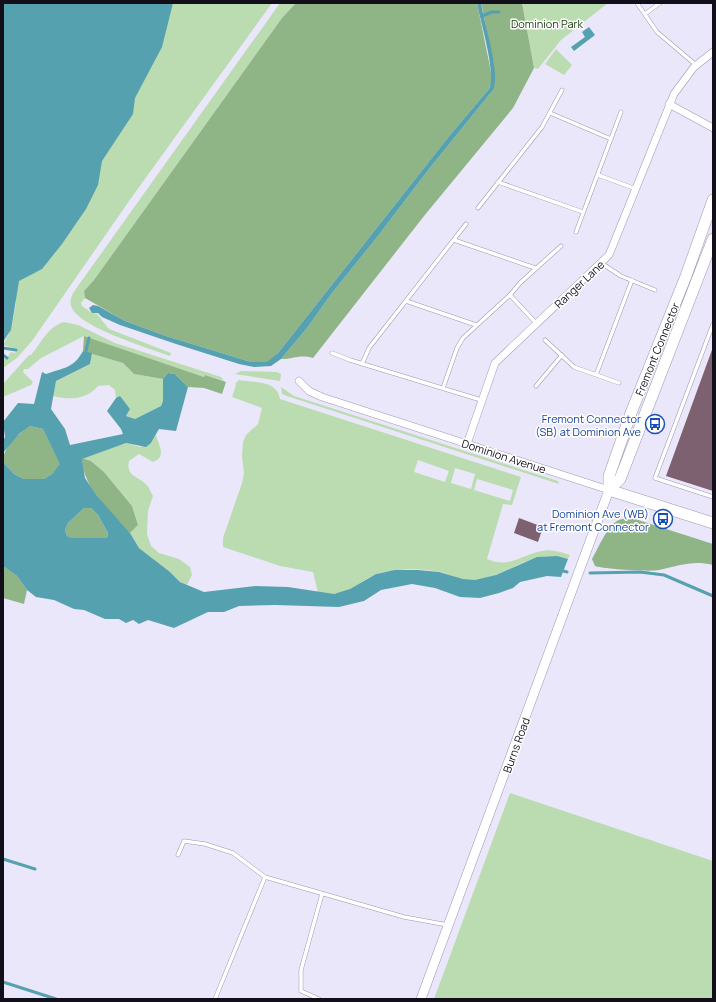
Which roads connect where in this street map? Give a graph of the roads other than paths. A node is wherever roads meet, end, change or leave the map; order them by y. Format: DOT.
graph roads {
  1 [pos="637,3"];
  2 [pos="660,3"];
  3 [pos="645,14"];
  4 [pos="713,52"];
  5 [pos="696,65"];
  6 [pos="562,90"];
  7 [pos="669,104"];
  8 [pos="621,112"];
  9 [pos="550,113"];
  10 [pos="713,128"];
  11 [pos="611,139"];
  12 [pos="598,175"];
  13 [pos="498,182"];
  14 [pos="636,189"];
  15 [pos="713,200"];
  16 [pos="478,208"];
  17 [pos="584,212"];
  18 [pos="466,224"];
  19 [pos="576,232"];
  20 [pos="713,239"];
  21 [pos="454,240"];
  22 [pos="561,246"];
  23 [pos="601,263"];
  24 [pos="536,268"];
  25 [pos="632,280"];
  26 [pos="655,290"];
  27 [pos="510,295"];
  28 [pos="406,301"];
  29 [pos="536,323"];
  30 [pos="713,324"];
  31 [pos="476,325"];
  32 [pos="545,340"];
  33 [pos="332,353"];
  34 [pos="562,355"];
  35 [pos="362,364"];
  36 [pos="596,375"];
  37 [pos="298,381"];
  38 [pos="619,383"];
  39 [pos="536,386"];
  40 [pos="444,388"];
  41 [pos="481,400"];
  42 [pos="467,444"];
  43 [pos="609,490"];
  44 [pos="713,497"];
  45 [pos="713,523"];
  46 [pos="178,854"];
  47 [pos="265,877"];
  48 [pos="322,894"];
  49 [pos="449,926"];
  50 [pos="215,999"];
  51 [pos="319,999"];
  52 [pos="422,999"];
  1 -- 3 [label="lane"];
  2 -- 3 [label="lane"];
  3 -- 5 [label="lane"];
  4 -- 5 [label="street, Ranger Lane"];
  5 -- 7 [label="street, Ranger Lane"];
  6 -- 9 [label="lane"];
  7 -- 10 [label="street"];
  7 -- 14 [label="street, Ranger Lane"];
  8 -- 11 [label="lane"];
  9 -- 11 [label="lane"];
  9 -- 13 [label="lane"];
  11 -- 12 [label="lane"];
  12 -- 14 [label="lane"];
  12 -- 17 [label="lane"];
  13 -- 16 [label="lane"];
  13 -- 17 [label="lane"];
  14 -- 23 [label="street, Ranger Lane"];
  15 -- 43 [label="main road, Fremont Connector"];
  17 -- 19 [label="lane"];
  18 -- 21 [label="lane"];
  20 -- 43 [label="main road, Fremont Connector"];
  21 -- 24 [label="lane"];
  21 -- 28 [label="lane"];
  22 -- 24 [label="lane"];
  23 -- 25 [label="lane"];
  23 -- 29 [label="street, Ranger Lane"];
  24 -- 27 [label="lane"];
  25 -- 26 [label="lane"];
  25 -- 36 [label="lane"];
  27 -- 29 [label="lane"];
  27 -- 31 [label="lane"];
  28 -- 31 [label="lane"];
  28 -- 35 [label="lane"];
  29 -- 41 [label="street, Ranger Lane"];
  30 -- 44 [label="lane"];
  31 -- 40 [label="lane"];
  32 -- 34 [label="lane"];
  33 -- 35 [label="lane"];
  34 -- 36 [label="lane"];
  34 -- 39 [label="lane"];
  35 -- 40 [label="lane"];
  36 -- 38 [label="lane"];
  37 -- 42 [label="street, Dominion Avenue"];
  40 -- 41 [label="lane"];
  41 -- 42 [label="street, Ranger Lane"];
  42 -- 43 [label="street, Dominion Avenue"];
  43 -- 45 [label="main road, Dominion Avenue"];
  43 -- 49 [label="street, Burns Road"];
  46 -- 47 [label="lane"];
  47 -- 48 [label="lane"];
  47 -- 50 [label="lane"];
  48 -- 49 [label="lane"];
  48 -- 51 [label="lane"];
  49 -- 52 [label="street, Burns Road"];
}
